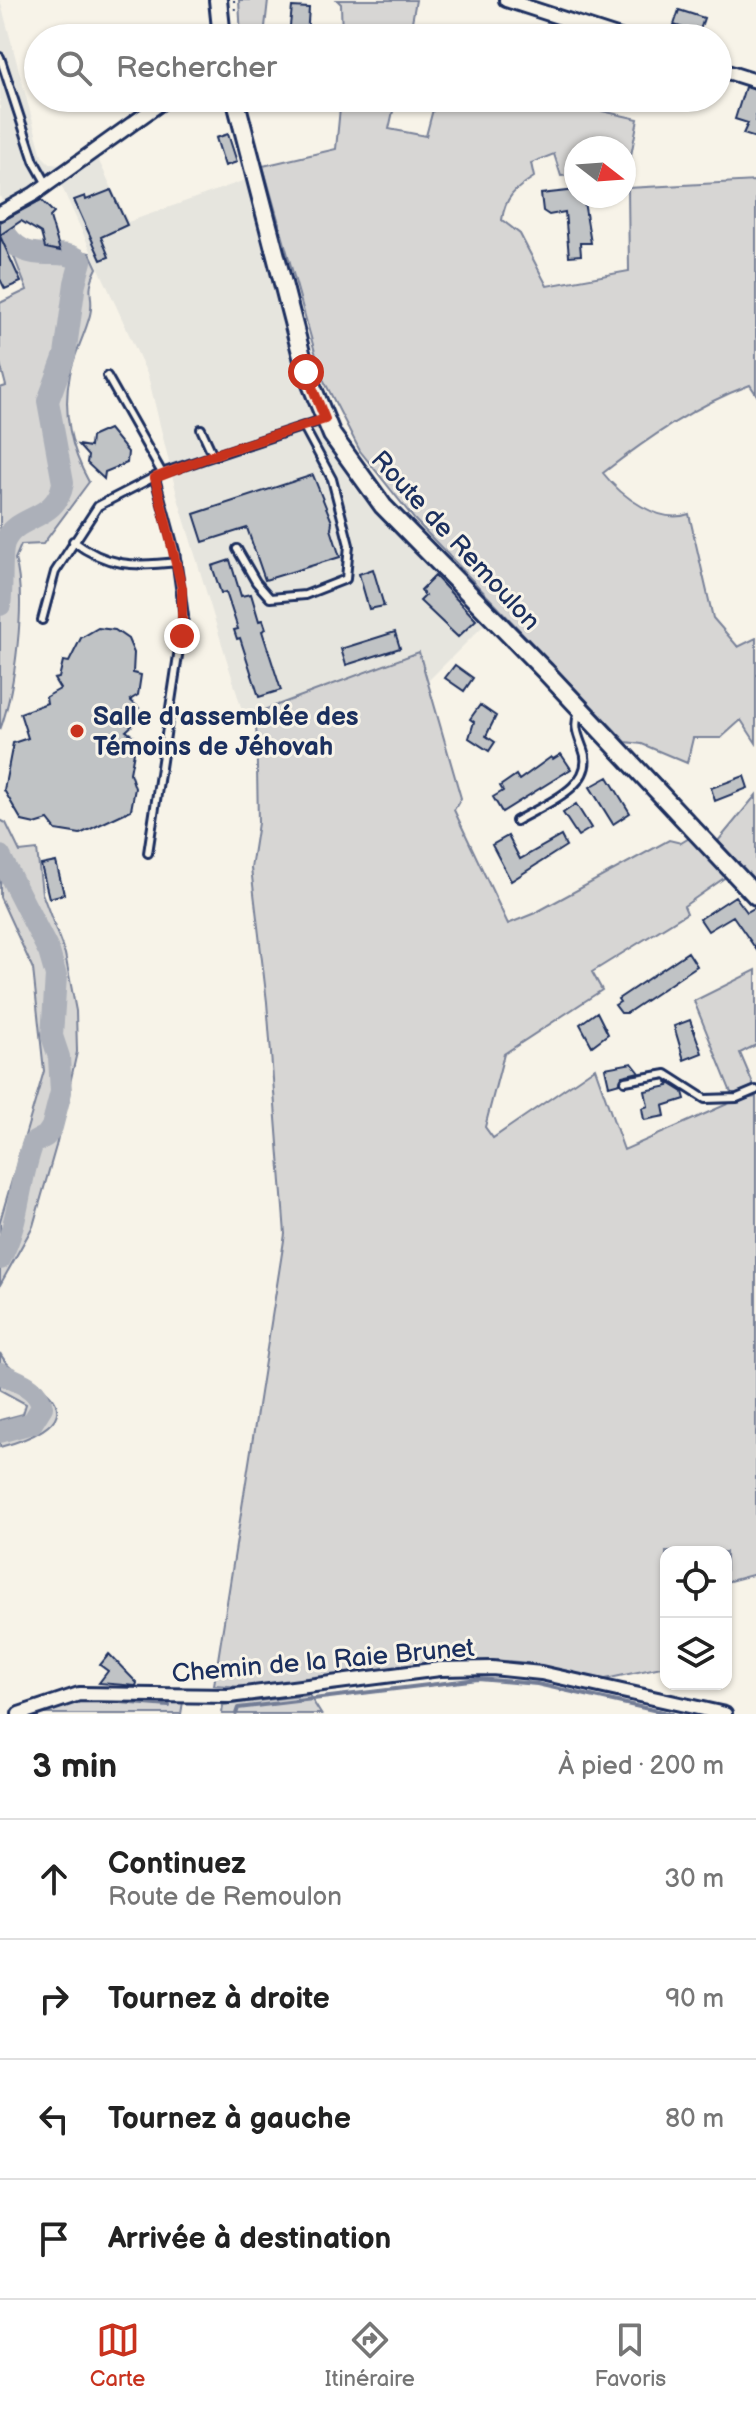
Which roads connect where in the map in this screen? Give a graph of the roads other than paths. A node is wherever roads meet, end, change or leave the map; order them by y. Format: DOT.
graph roads {
  1 [pos="218,0"];
  2 [pos="506,0"];
  3 [pos="221,24"];
  4 [pos="580,24"];
  5 [pos="0,57"];
  6 [pos="732,73"];
  7 [pos="756,81"];
  8 [pos="148,112"];
  9 [pos="239,112"];
  10 [pos="48,184"];
  11 [pos="2,212"];
  12 [pos="107,376"];
  13 [pos="325,419"];
  14 [pos="304,427"];
  15 [pos="201,429"];
  16 [pos="213,455"];
  17 [pos="158,476"];
  18 [pos="73,541"];
  19 [pos="237,549"];
  20 [pos="177,562"];
  21 [pos="42,620"];
  22 [pos="581,708"];
  23 [pos="516,821"];
  24 [pos="148,853"];
  25 [pos="756,896"];
  26 [pos="625,1081"];
  27 [pos="756,1090"];
  28 [pos="19,1714"];
  29 [pos="725,1714"];
  1 -- 3 [label="main road"];
  2 -- 4 [label="street"];
  5 -- 10 [label="lane"];
  6 -- 7 [label="street"];
  8 -- 10 [label="street"];
  9 -- 13 [label="main road, Route de Remoulon"];
  10 -- 11 [label="street"];
  12 -- 17 [label="lane"];
  13 -- 14 [label="lane"];
  13 -- 22 [label="main road, Route de Remoulon"];
  14 -- 16 [label="lane"];
  14 -- 19 [label="lane"];
  15 -- 16 [label="lane"];
  16 -- 17 [label="lane"];
  17 -- 18 [label="lane"];
  17 -- 20 [label="lane"];
  18 -- 20 [label="lane"];
  18 -- 21 [label="lane"];
  20 -- 24 [label="lane"];
  22 -- 23 [label="lane"];
  22 -- 25 [label="main road, Route de Remoulon"];
  26 -- 27 [label="lane"];
  28 -- 29 [label="street, Chemin de la Raie Brunet"];
}
